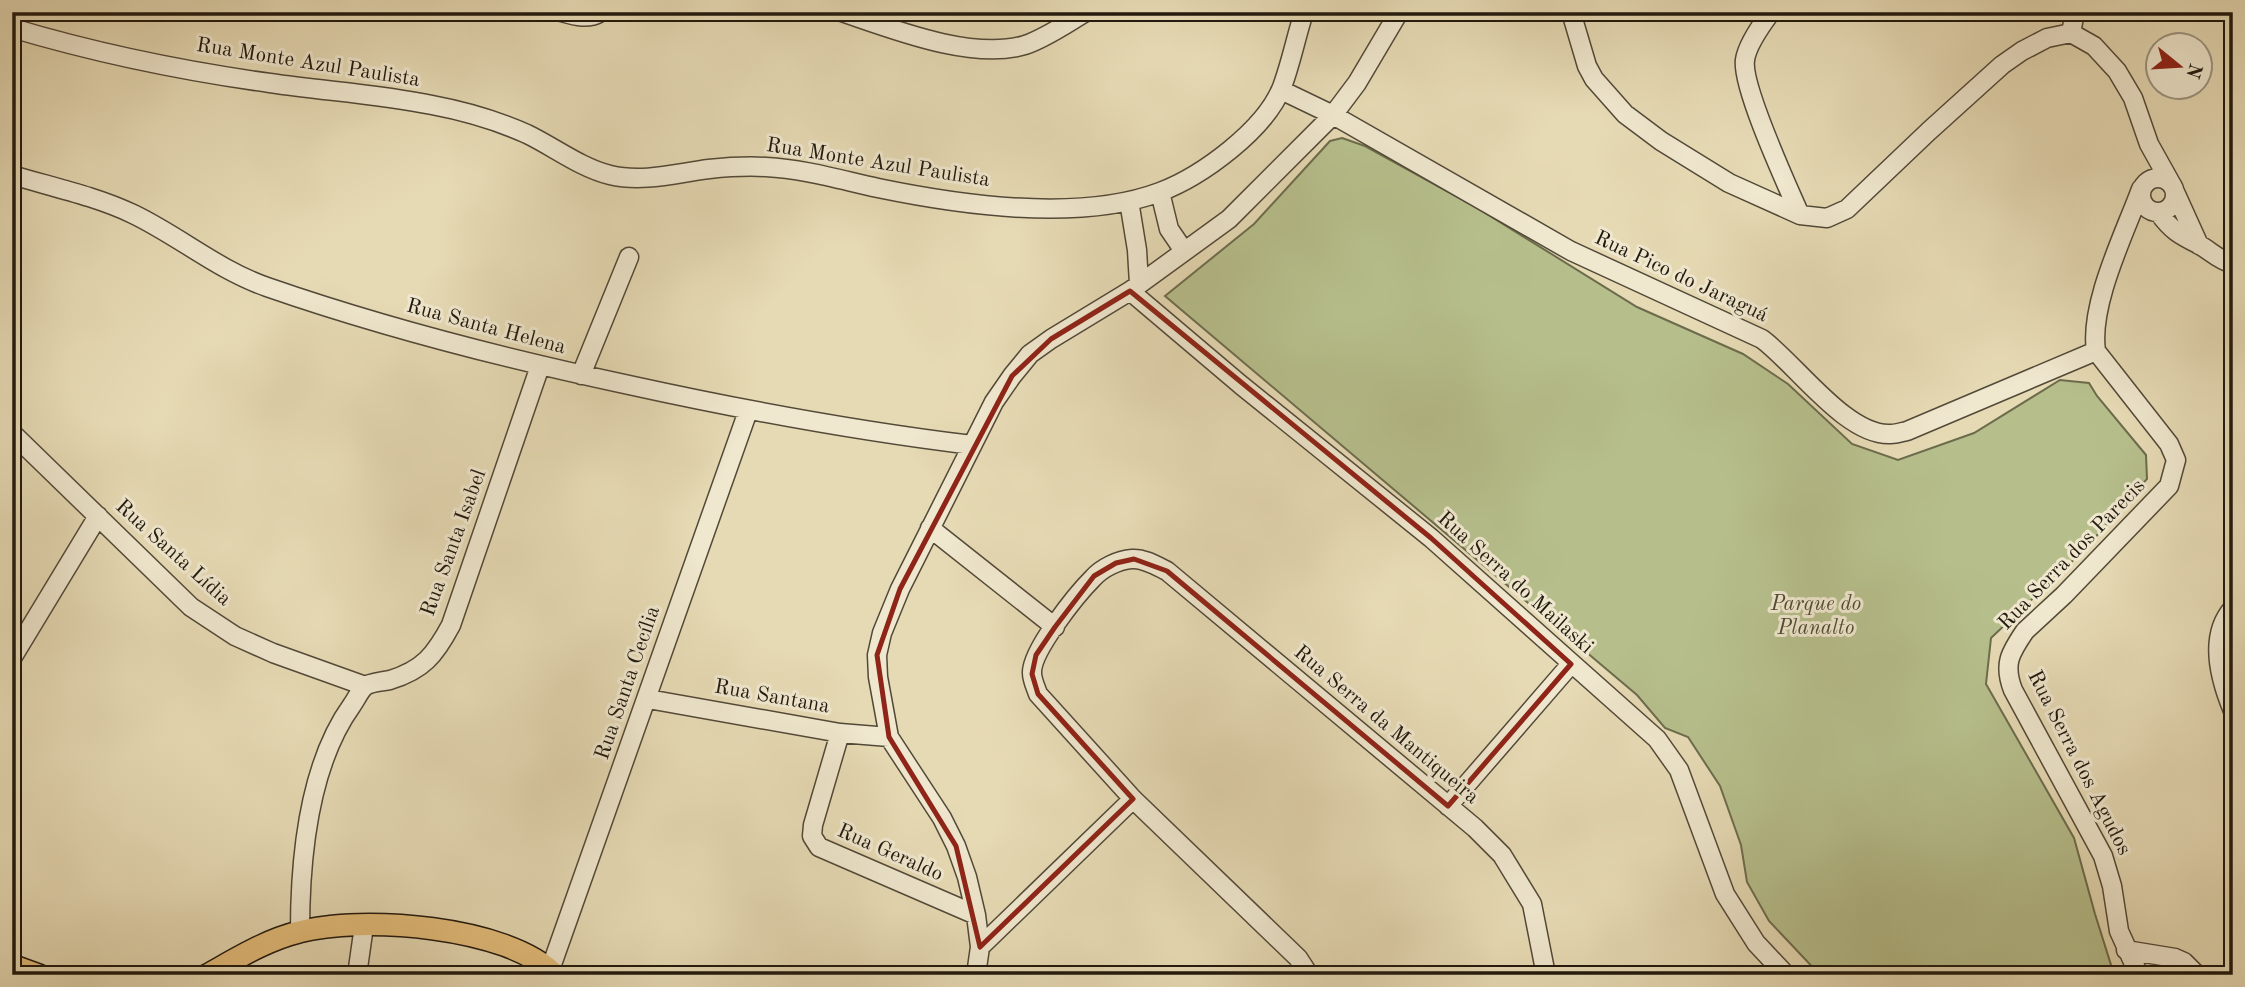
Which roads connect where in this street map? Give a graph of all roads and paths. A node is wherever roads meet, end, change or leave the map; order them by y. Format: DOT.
graph roads {
  1 [pos="561,12"];
  2 [pos="601,12"];
  3 [pos="842,12"];
  4 [pos="1086,12"];
  5 [pos="1304,12"];
  6 [pos="1399,12"];
  7 [pos="1571,12"];
  8 [pos="1771,12"];
  9 [pos="2076,12"];
  10 [pos="12,29"];
  11 [pos="2071,33"];
  12 [pos="1281,90"];
  13 [pos="1333,115"];
  14 [pos="2149,144"];
  15 [pos="12,175"];
  16 [pos="2143,187"];
  17 [pos="2174,189"];
  18 [pos="1160,191"];
  19 [pos="1129,201"];
  20 [pos="2157,213"];
  21 [pos="1800,215"];
  22 [pos="2120,245"];
  23 [pos="2199,245"];
  24 [pos="1184,251"];
  25 [pos="629,257"];
  26 [pos="2233,264"];
  27 [pos="1134,287"];
  28 [pos="2096,351"];
  29 [pos="540,366"];
  30 [pos="581,375"];
  31 [pos="748,411"];
  32 [pos="12,433"];
  33 [pos="972,445"];
  34 [pos="98,516"];
  35 [pos="930,528"];
  36 [pos="2233,608"];
  37 [pos="1055,627"];
  38 [pos="2011,651"];
  39 [pos="12,658"];
  40 [pos="1571,664"];
  41 [pos="365,686"];
  42 [pos="648,699"];
  43 [pos="2233,711"];
  44 [pos="839,733"];
  45 [pos="889,737"];
  46 [pos="1133,799"];
  47 [pos="1448,806"];
  48 [pos="976,915"];
  49 [pos="364,926"];
  50 [pos="300,931"];
  51 [pos="980,947"];
  52 [pos="2126,950"];
  53 [pos="12,963"];
  54 [pos="552,972"];
  55 [pos="2196,974"];
  56 [pos="39,975"];
  57 [pos="207,975"];
  58 [pos="357,975"];
  59 [pos="976,975"];
  60 [pos="1310,975"];
  61 [pos="1546,975"];
  62 [pos="1786,975"];
  63 [pos="2139,975"];
  1 -- 2 [label="street"];
  3 -- 4 [label="street"];
  5 -- 12 [label="street, Rua Monte Azul Paulista"];
  6 -- 13 [label="street"];
  7 -- 21 [label="street"];
  8 -- 21 [label="street"];
  9 -- 11 [label="street"];
  10 -- 19 [label="street, Rua Monte Azul Paulista"];
  11 -- 14 [label="street"];
  11 -- 21 [label="street"];
  12 -- 13 [label="street, Rua Pico do Jaraguá"];
  12 -- 18 [label="street, Rua Monte Azul Paulista"];
  13 -- 24 [label="street"];
  13 -- 28 [label="street, Rua Pico do Jaraguá"];
  14 -- 16 [label="street"];
  14 -- 17 [label="street"];
  15 -- 29 [label="street, Rua Santa Helena"];
  16 -- 17 [label="street"];
  16 -- 20 [label="street"];
  16 -- 22 [label="street"];
  17 -- 20 [label="street"];
  17 -- 23 [label="street"];
  18 -- 19 [label="street, Rua Monte Azul Paulista"];
  18 -- 24 [label="street"];
  19 -- 27 [label="street"];
  20 -- 22 [label="street"];
  20 -- 23 [label="street"];
  22 -- 28 [label="street"];
  23 -- 26 [label="street"];
  24 -- 27 [label="street"];
  25 -- 30 [label="street"];
  27 -- 33 [label="street"];
  27 -- 40 [label="street, Rua Serra do Mailaski"];
  28 -- 38 [label="street, Rua Serra dos Parecis"];
  29 -- 30 [label="street, Rua Santa Helena"];
  29 -- 41 [label="street, Rua Santa Isabel"];
  30 -- 31 [label="street, Rua Santa Helena"];
  31 -- 33 [label="street, Rua Santa Helena"];
  31 -- 42 [label="street, Rua Santa Cecília"];
  32 -- 34 [label="street, Rua Santa Lídia"];
  33 -- 35 [label="street"];
  34 -- 39 [label="street"];
  34 -- 41 [label="street, Rua Santa Lídia"];
  35 -- 37 [label="street"];
  35 -- 45 [label="street"];
  36 -- 43 [label="street"];
  37 -- 46 [label="street"];
  37 -- 47 [label="street, Rua Serra da Mantiqueira"];
  38 -- 52 [label="street, Rua Serra dos Agudos"];
  40 -- 47 [label="street"];
  40 -- 62 [label="street, Rua Serra do Mailaski"];
  41 -- 50 [label="street"];
  42 -- 44 [label="street, Rua Santana"];
  42 -- 54 [label="street, Rua Santa Cecília"];
  44 -- 45 [label="street, Rua Santana"];
  44 -- 48 [label="street, Rua Geraldo"];
  45 -- 48 [label="street"];
  46 -- 51 [label="street"];
  46 -- 60 [label="street"];
  47 -- 61 [label="street, Rua Serra da Mantiqueira"];
  48 -- 51 [label="street"];
  49 -- 50 [label="main road"];
  49 -- 54 [label="main road"];
  49 -- 58 [label="street"];
  50 -- 57 [label="main road"];
  51 -- 59 [label="street"];
  52 -- 55 [label="street"];
  52 -- 63 [label="street, Rua Serra dos Agudos"];
  53 -- 56 [label="main road"];
}
